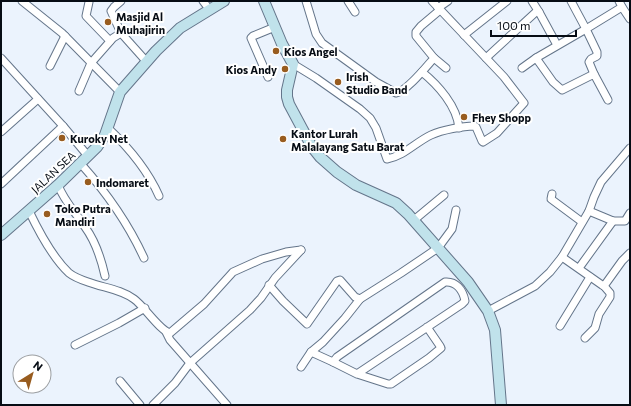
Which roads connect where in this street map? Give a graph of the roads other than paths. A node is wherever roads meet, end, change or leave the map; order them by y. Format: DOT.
graph roads {
  1 [pos="22,1"];
  2 [pos="121,1"];
  3 [pos="224,1"];
  4 [pos="264,1"];
  5 [pos="306,1"];
  6 [pos="348,1"];
  7 [pos="432,1"];
  8 [pos="448,1"];
  9 [pos="507,1"];
  10 [pos="532,1"];
  11 [pos="571,1"];
  12 [pos="89,2"];
  13 [pos="620,4"];
  14 [pos="206,5"];
  15 [pos="439,9"];
  16 [pos="355,12"];
  17 [pos="539,12"];
  18 [pos="630,19"];
  19 [pos="274,27"];
  20 [pos="586,28"];
  21 [pos="121,33"];
  22 [pos="464,35"];
  23 [pos="65,36"];
  24 [pos="110,41"];
  25 [pos="557,45"];
  26 [pos="1,58"];
  27 [pos="434,58"];
  28 [pos="486,58"];
  29 [pos="536,58"];
  30 [pos="146,61"];
  31 [pos="91,63"];
  32 [pos="293,64"];
  33 [pos="50,66"];
  34 [pos="446,68"];
  35 [pos="522,68"];
  36 [pos="422,72"];
  37 [pos="594,74"];
  38 [pos="268,77"];
  39 [pos="79,91"];
  40 [pos="120,92"];
  41 [pos="38,99"];
  42 [pos="608,100"];
  43 [pos="63,126"];
  44 [pos="108,128"];
  45 [pos="459,128"];
  46 [pos="1,132"];
  47 [pos="630,148"];
  48 [pos="88,156"];
  49 [pos="81,164"];
  50 [pos="1,184"];
  51 [pos="58,185"];
  52 [pos="552,194"];
  53 [pos="444,195"];
  54 [pos="159,196"];
  55 [pos="456,210"];
  56 [pos="29,211"];
  57 [pos="589,211"];
  58 [pos="630,213"];
  59 [pos="414,220"];
  60 [pos="613,221"];
  61 [pos="582,222"];
  62 [pos="1,235"];
  63 [pos="438,248"];
  64 [pos="630,253"];
  65 [pos="562,257"];
  66 [pos="144,258"];
  67 [pos="578,268"];
  68 [pos="105,276"];
  69 [pos="590,277"];
  70 [pos="470,284"];
  71 [pos="269,285"];
  72 [pos="604,286"];
  73 [pos="460,289"];
  74 [pos="360,299"];
  75 [pos="145,308"];
  76 [pos="488,312"];
  77 [pos="560,326"];
  78 [pos="427,327"];
  79 [pos="166,332"];
  80 [pos="585,338"];
  81 [pos="75,345"];
  82 [pos="311,352"];
  83 [pos="333,362"];
  84 [pos="190,363"];
  85 [pos="301,367"];
  86 [pos="357,374"];
  87 [pos="120,381"];
  88 [pos="140,405"];
  89 [pos="153,405"];
  90 [pos="227,405"];
  91 [pos="502,405"];
  1 -- 23 [label="street"];
  2 -- 21 [label="street"];
  3 -- 14 [label="street, JALAN SEA"];
  4 -- 19 [label="street"];
  5 -- 36 [label="street"];
  6 -- 16 [label="street"];
  7 -- 15 [label="street"];
  8 -- 15 [label="street"];
  9 -- 22 [label="street"];
  10 -- 17 [label="street"];
  11 -- 20 [label="street"];
  12 -- 24 [label="street"];
  13 -- 18 [label="street"];
  13 -- 20 [label="street"];
  14 -- 30 [label="street, JALAN SEA"];
  15 -- 22 [label="street"];
  15 -- 27 [label="street"];
  17 -- 25 [label="street"];
  17 -- 28 [label="street"];
  19 -- 32 [label="street"];
  19 -- 38 [label="street"];
  20 -- 25 [label="street"];
  20 -- 37 [label="street"];
  21 -- 24 [label="street"];
  21 -- 30 [label="street"];
  22 -- 28 [label="street"];
  23 -- 31 [label="street"];
  23 -- 33 [label="street"];
  24 -- 31 [label="street"];
  25 -- 29 [label="street"];
  26 -- 41 [label="street"];
  27 -- 34 [label="street"];
  27 -- 36 [label="street"];
  28 -- 45 [label="street"];
  29 -- 35 [label="street"];
  29 -- 37 [label="street"];
  30 -- 40 [label="street, JALAN SEA"];
  31 -- 39 [label="street"];
  31 -- 40 [label="street"];
  32 -- 45 [label="street"];
  32 -- 59 [label="street"];
  36 -- 45 [label="street"];
  37 -- 42 [label="street"];
  40 -- 44 [label="street, JALAN SEA"];
  41 -- 43 [label="street"];
  41 -- 46 [label="street"];
  43 -- 48 [label="street"];
  43 -- 50 [label="street"];
  44 -- 48 [label="street, JALAN SEA"];
  44 -- 54 [label="street"];
  47 -- 57 [label="street"];
  48 -- 49 [label="street, JALAN SEA"];
  49 -- 51 [label="street, JALAN SEA"];
  49 -- 66 [label="street"];
  51 -- 56 [label="street, JALAN SEA"];
  51 -- 68 [label="street"];
  52 -- 61 [label="street"];
  53 -- 59 [label="street"];
  55 -- 63 [label="street"];
  56 -- 62 [label="street, JALAN SEA"];
  56 -- 75 [label="street"];
  57 -- 60 [label="street"];
  57 -- 61 [label="street"];
  58 -- 60 [label="street"];
  59 -- 63 [label="street"];
  60 -- 67 [label="street"];
  61 -- 65 [label="street"];
  63 -- 70 [label="street"];
  63 -- 74 [label="street"];
  64 -- 72 [label="street"];
  65 -- 67 [label="street"];
  65 -- 76 [label="street"];
  67 -- 69 [label="street"];
  69 -- 72 [label="street"];
  69 -- 77 [label="street"];
  70 -- 73 [label="street"];
  70 -- 76 [label="street"];
  71 -- 74 [label="street"];
  71 -- 79 [label="street"];
  71 -- 84 [label="street"];
  72 -- 80 [label="street"];
  73 -- 78 [label="street"];
  73 -- 83 [label="street"];
  74 -- 82 [label="street"];
  75 -- 79 [label="street"];
  75 -- 81 [label="street"];
  76 -- 91 [label="street"];
  78 -- 86 [label="street"];
  78 -- 86 [label="street"];
  79 -- 84 [label="street"];
  82 -- 83 [label="street"];
  82 -- 85 [label="street"];
  83 -- 86 [label="street"];
  84 -- 89 [label="street"];
  84 -- 90 [label="street"];
  87 -- 88 [label="street"];
}
